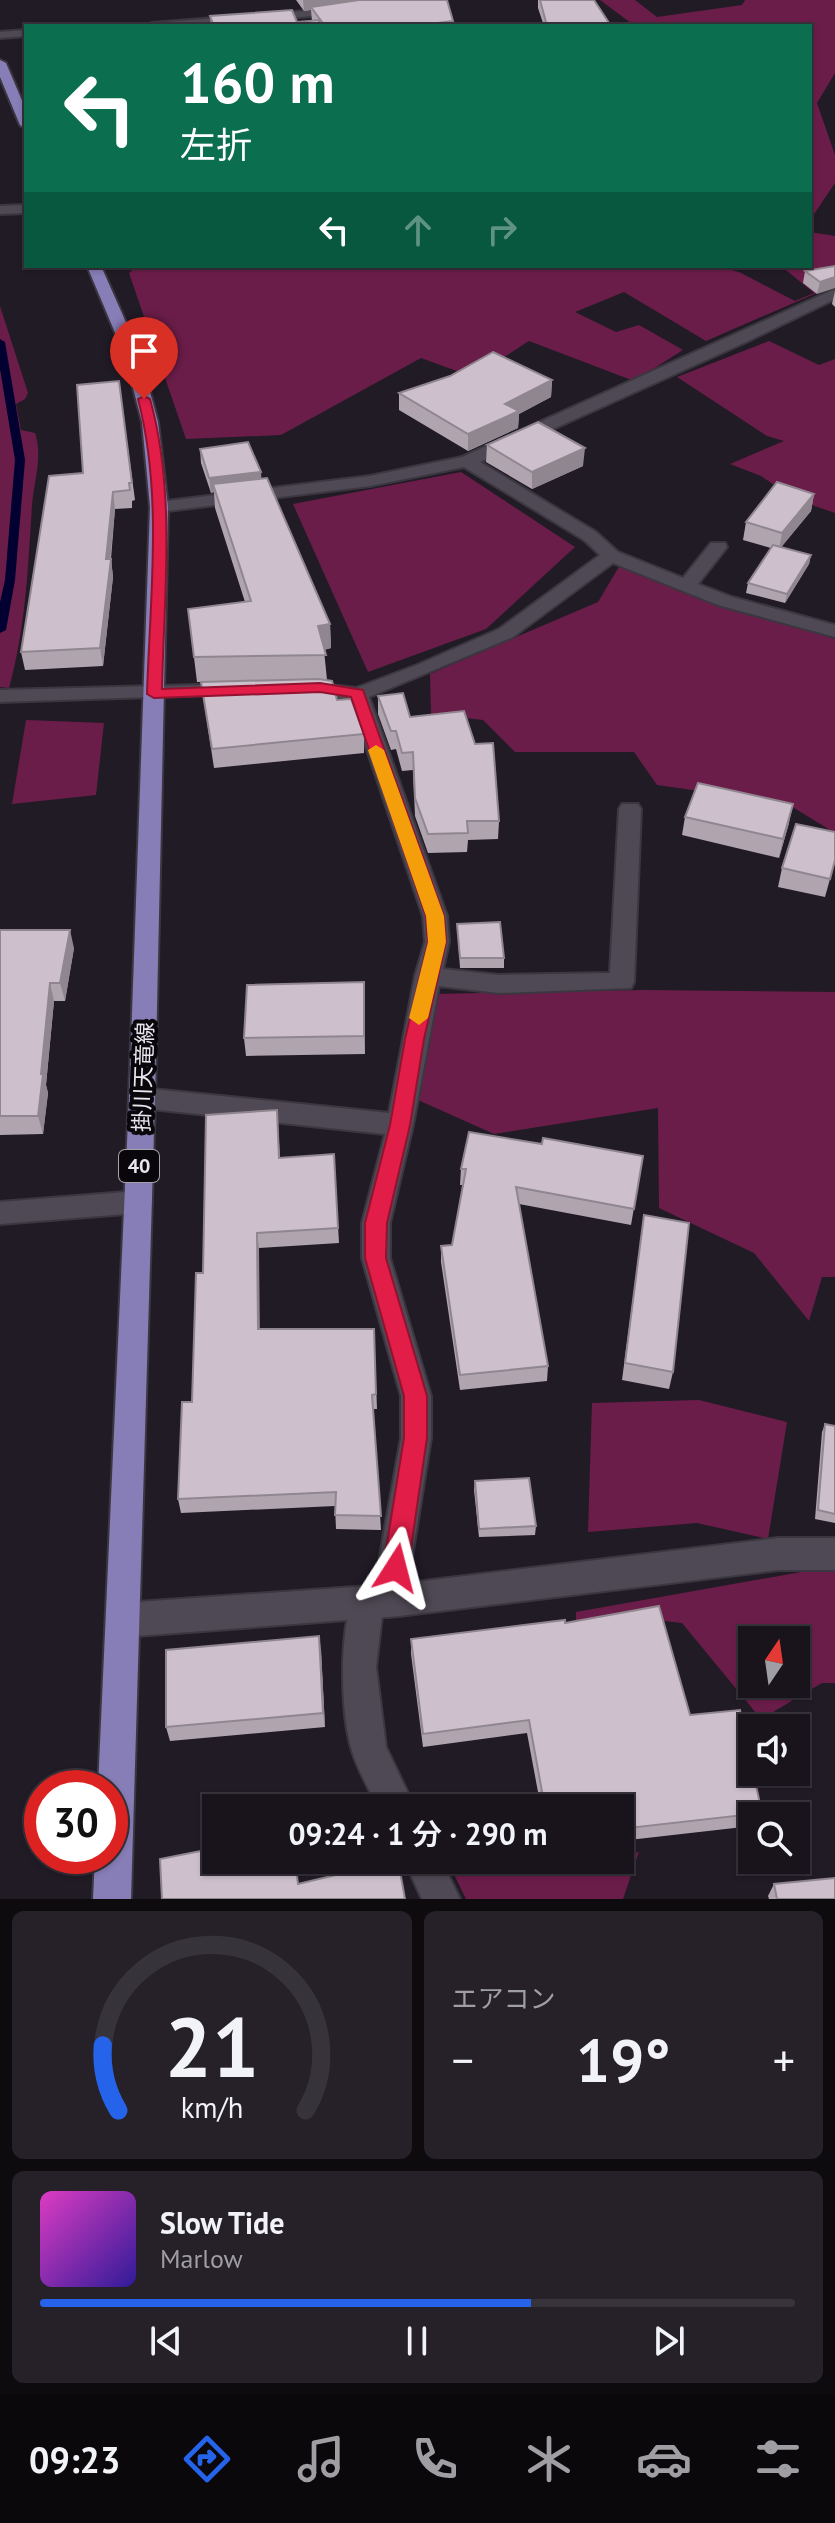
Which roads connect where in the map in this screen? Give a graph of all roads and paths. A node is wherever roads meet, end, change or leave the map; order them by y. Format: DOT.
graph roads {
  1 [pos="358,10"];
  2 [pos="185,24"];
  3 [pos="24,33"];
  4 [pos="0,35"];
  5 [pos="0,63"];
  6 [pos="24,120"];
  7 [pos="24,209"];
  8 [pos="0,210"];
  9 [pos="95,268"];
  10 [pos="835,293"];
  11 [pos="467,461"];
  12 [pos="159,507"];
  13 [pos="718,547"];
  14 [pos="611,556"];
  15 [pos="686,586"];
  16 [pos="835,631"];
  17 [pos="289,689"];
  18 [pos="258,690"];
  19 [pos="154,694"];
  20 [pos="358,694"];
  21 [pos="7,696"];
  22 [pos="630,809"];
  23 [pos="427,976"];
  24 [pos="142,1098"];
  25 [pos="400,1125"];
  26 [pos="138,1202"];
  27 [pos="0,1213"];
  28 [pos="835,1554"];
  29 [pos="378,1602"];
  30 [pos="123,1620"];
  31 [pos="390,1794"];
  32 [pos="429,1874"];
  33 [pos="112,1899"];
  34 [pos="441,1899"];
  1 -- 2 [label="street"];
  3 -- 4 [label="street"];
  5 -- 6 [label="main road"];
  7 -- 8 [label="street"];
  9 -- 12 [label="main road, 掛川天竜線 / 40"];
  10 -- 11 [label="street"];
  11 -- 12 [label="street"];
  11 -- 14 [label="street"];
  12 -- 19 [label="main road, 掛川天竜線 / 40"];
  13 -- 15 [label="street"];
  14 -- 15 [label="street"];
  14 -- 20 [label="street"];
  15 -- 16 [label="street"];
  17 -- 20 [label="street"];
  18 -- 19 [label="street"];
  19 -- 21 [label="street"];
  19 -- 24 [label="main road, 掛川天竜線 / 40"];
  20 -- 23 [label="street"];
  22 -- 23 [label="street"];
  23 -- 25 [label="street"];
  24 -- 25 [label="street"];
  24 -- 26 [label="main road, 掛川天竜線 / 40"];
  25 -- 29 [label="street"];
  26 -- 27 [label="street"];
  26 -- 30 [label="main road, 掛川天竜線 / 40"];
  28 -- 29 [label="street"];
  29 -- 30 [label="street"];
  29 -- 31 [label="street"];
  30 -- 33 [label="main road, 掛川天竜線 / 40"];
  32 -- 34 [label="street"];
}
